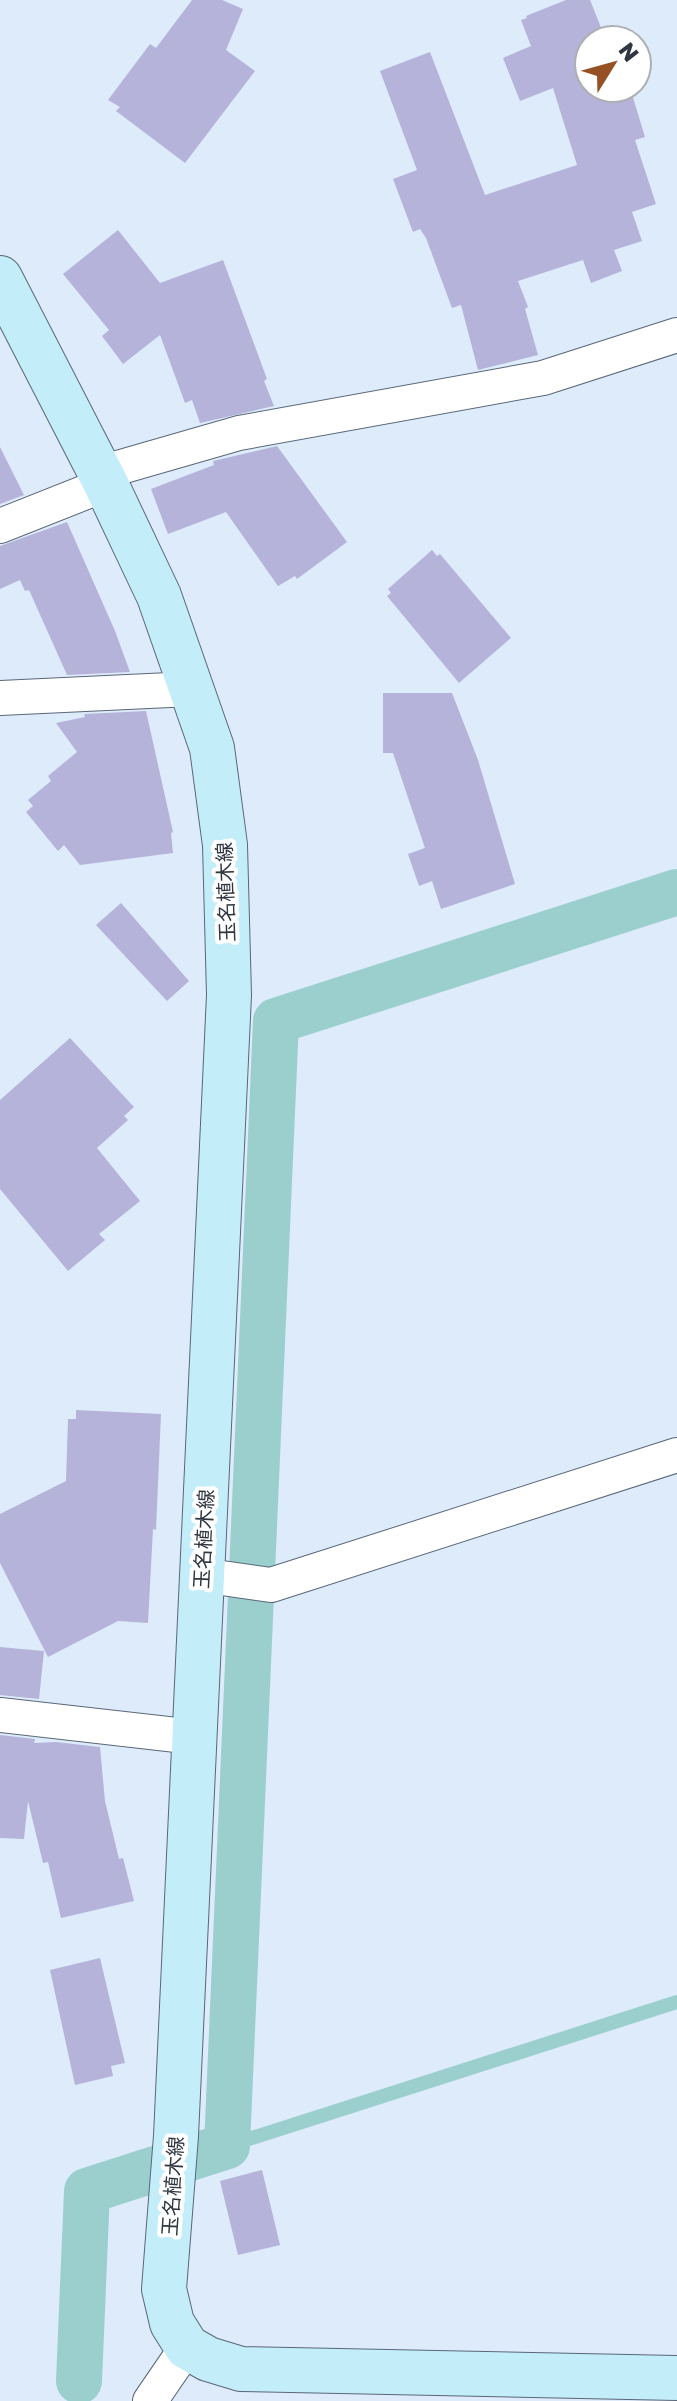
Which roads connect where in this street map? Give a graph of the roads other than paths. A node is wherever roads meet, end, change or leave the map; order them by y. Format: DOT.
graph roads {
  1 [pos="0,278"];
  2 [pos="677,335"];
  3 [pos="103,478"];
  4 [pos="0,526"];
  5 [pos="191,689"];
  6 [pos="0,698"];
  7 [pos="677,1455"];
  8 [pos="201,1575"];
  9 [pos="0,1715"];
  10 [pos="194,1737"];
  11 [pos="187,2347"];
  12 [pos="677,2378"];
  13 [pos="150,2401"];
  1 -- 3 [label="main road, 玉名植木線"];
  2 -- 3 [label="street"];
  3 -- 4 [label="street"];
  3 -- 5 [label="main road, 玉名植木線"];
  5 -- 6 [label="street"];
  5 -- 8 [label="main road, 玉名植木線"];
  7 -- 8 [label="street"];
  8 -- 10 [label="main road, 玉名植木線"];
  9 -- 10 [label="street"];
  10 -- 11 [label="main road, 玉名植木線"];
  11 -- 12 [label="main road"];
  11 -- 13 [label="street"];
}
